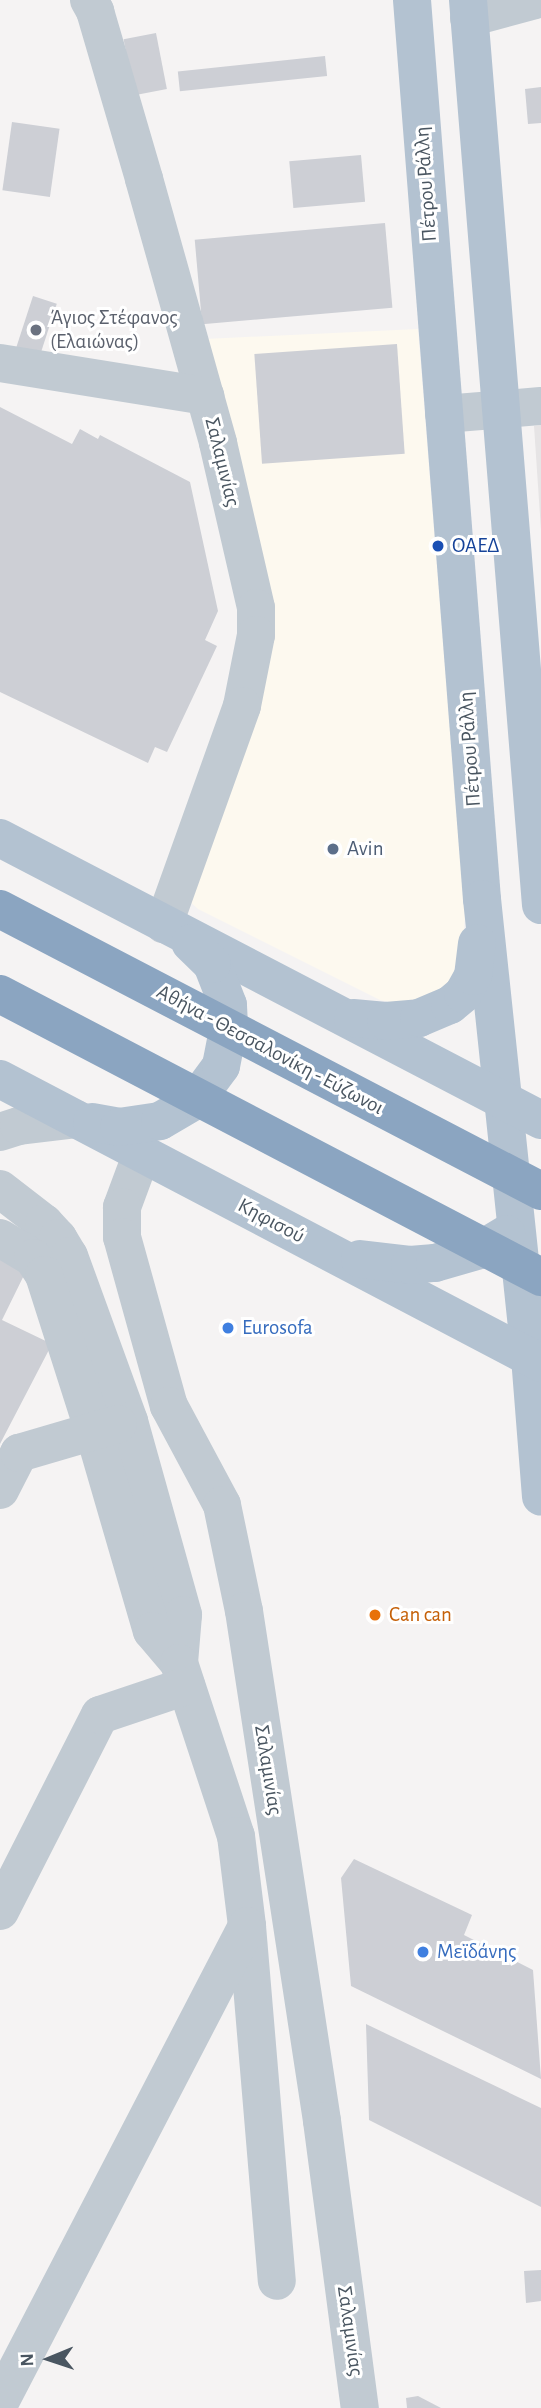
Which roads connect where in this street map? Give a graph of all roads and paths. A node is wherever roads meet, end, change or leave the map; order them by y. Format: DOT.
graph roads {
  1 [pos="89,0"];
  2 [pos="412,0"];
  3 [pos="535,0"];
  4 [pos="469,9"];
  5 [pos="0,363"];
  6 [pos="205,396"];
  7 [pos="541,406"];
  8 [pos="501,408"];
  9 [pos="444,414"];
  10 [pos="536,774"];
  11 [pos="0,838"];
  12 [pos="482,899"];
  13 [pos="541,905"];
  14 [pos="0,909"];
  15 [pos="164,924"];
  16 [pos="0,994"];
  17 [pos="321,1007"];
  18 [pos="0,1079"];
  19 [pos="503,1100"];
  20 [pos="76,1119"];
  21 [pos="541,1120"];
  22 [pos="0,1132"];
  23 [pos="142,1153"];
  24 [pos="0,1189"];
  25 [pos="541,1193"];
  26 [pos="516,1229"];
  27 [pos="0,1238"];
  28 [pos="334,1254"];
  29 [pos="541,1277"];
  30 [pos="537,1353"];
  31 [pos="111,1426"];
  32 [pos="0,1490"];
  33 [pos="541,1497"];
  34 [pos="183,1674"];
  35 [pos="0,1911"];
  36 [pos="247,1926"];
  37 [pos="277,2281"];
  38 [pos="0,2402"];
  39 [pos="360,2408"];
  1 -- 6 [label="street, Σαλαμινίας"];
  2 -- 9 [label="main road, Πέτρου Ράλλη"];
  3 -- 4 [label="street"];
  4 -- 8 [label="main road"];
  5 -- 6 [label="street"];
  6 -- 15 [label="street, Σαλαμινίας"];
  7 -- 8 [label="street"];
  8 -- 9 [label="street"];
  8 -- 10 [label="main road"];
  9 -- 12 [label="main road, Πέτρου Ράλλη"];
  10 -- 13 [label="main road"];
  11 -- 15 [label="main road"];
  12 -- 17 [label="main road"];
  12 -- 19 [label="main road, Πέτρου Ράλλη"];
  14 -- 25 [label="highway, Αθήνα - Θεσσαλονίκη - Εύζωνοι"];
  15 -- 17 [label="main road"];
  15 -- 20 [label="main road"];
  16 -- 29 [label="highway"];
  17 -- 19 [label="main road"];
  18 -- 20 [label="main road, Κηφισού"];
  19 -- 21 [label="main road"];
  19 -- 26 [label="main road, Πέτρου Ράλλη"];
  20 -- 22 [label="street"];
  20 -- 23 [label="main road, Κηφισού"];
  23 -- 28 [label="main road, Κηφισού"];
  23 -- 39 [label="street, Σαλαμινίας"];
  24 -- 31 [label="street"];
  25 -- 26 [label="main road"];
  26 -- 28 [label="main road"];
  26 -- 30 [label="main road, Πέτρου Ράλλη"];
  27 -- 31 [label="street"];
  28 -- 30 [label="main road, Κηφισού"];
  30 -- 33 [label="main road, Πέτρου Ράλλη"];
  31 -- 32 [label="street"];
  31 -- 34 [label="street"];
  34 -- 35 [label="street"];
  34 -- 36 [label="street"];
  36 -- 37 [label="street"];
  36 -- 38 [label="street"];
}
